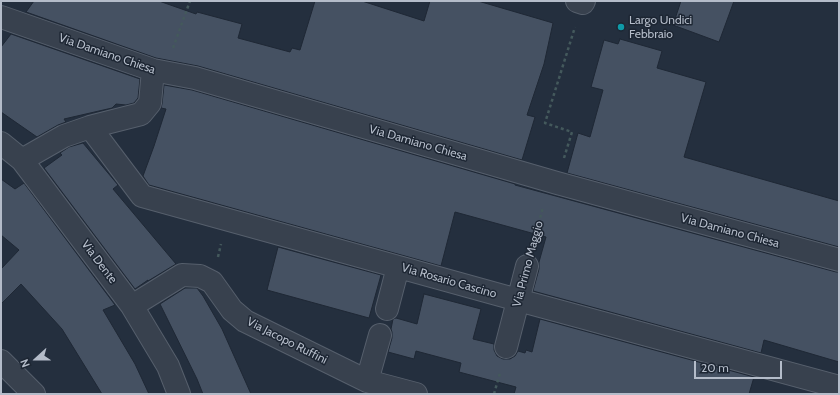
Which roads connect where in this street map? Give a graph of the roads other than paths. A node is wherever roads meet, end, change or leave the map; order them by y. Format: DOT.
graph roads {
  1 [pos="577,1"];
  2 [pos="584,1"];
  3 [pos="1,17"];
  4 [pos="159,71"];
  5 [pos="90,127"];
  6 [pos="1,143"];
  7 [pos="22,160"];
  8 [pos="839,260"];
  9 [pos="527,266"];
  10 [pos="398,267"];
  11 [pos="518,300"];
  12 [pos="132,306"];
  13 [pos="387,309"];
  14 [pos="380,334"];
  15 [pos="506,347"];
  16 [pos="1,362"];
  17 [pos="367,381"];
  18 [pos="839,387"];
  19 [pos="34,394"];
  20 [pos="179,394"];
  21 [pos="416,394"];
  1 -- 2 [label="street"];
  3 -- 4 [label="street, Via Damiano Chiesa"];
  4 -- 5 [label="street"];
  4 -- 8 [label="street, Via Damiano Chiesa"];
  5 -- 7 [label="street"];
  5 -- 10 [label="street, Via Rosario Cascino"];
  6 -- 7 [label="street, Via Dente"];
  7 -- 12 [label="street, Via Dente"];
  9 -- 11 [label="street, Via Primo Maggio"];
  10 -- 11 [label="street, Via Rosario Cascino"];
  10 -- 13 [label="street"];
  11 -- 15 [label="street, Via Primo Maggio"];
  11 -- 18 [label="street, Via Rosario Cascino"];
  12 -- 17 [label="street, Via Jacopo Ruffini"];
  12 -- 20 [label="street, Via Dente"];
  14 -- 17 [label="street"];
  16 -- 19 [label="street"];
  17 -- 21 [label="street, Via Jacopo Ruffini"];
}
